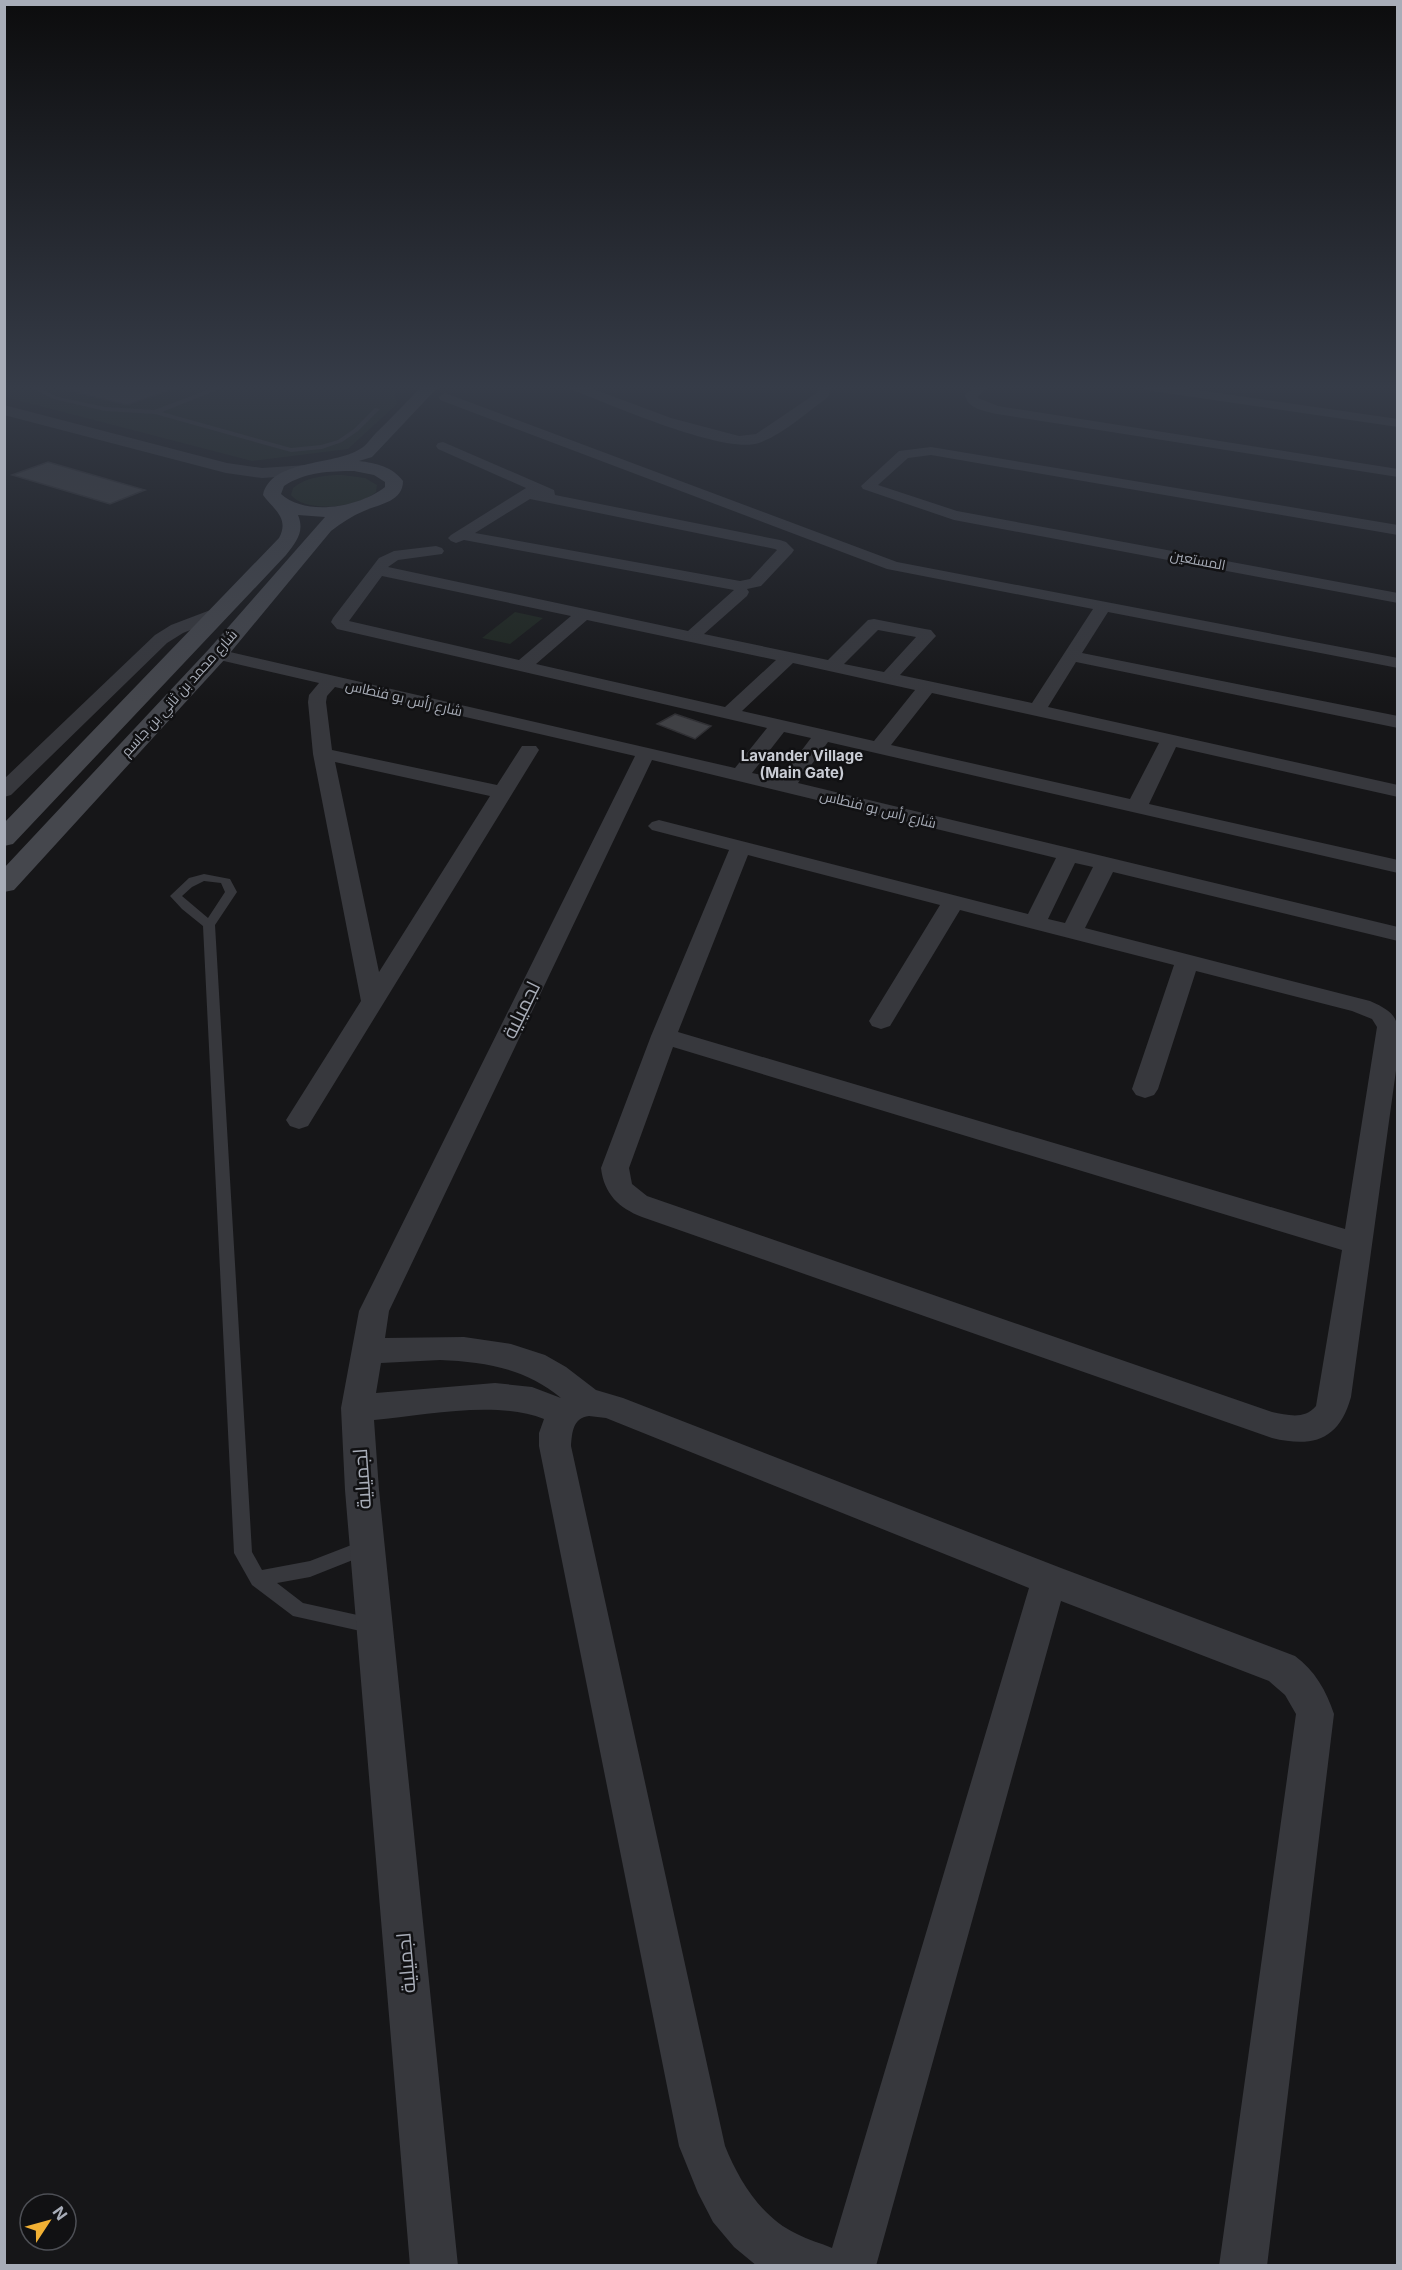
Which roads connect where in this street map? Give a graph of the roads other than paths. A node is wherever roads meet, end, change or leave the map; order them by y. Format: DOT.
graph roads {
  1 [pos="257,492"];
  2 [pos="272,492"];
  3 [pos="391,492"];
  4 [pos="531,492"];
  5 [pos="535,492"];
  6 [pos="693,492"];
  7 [pos="886,492"];
  8 [pos="1173,492"];
  9 [pos="278,500"];
  10 [pos="356,508"];
  11 [pos="761,518"];
  12 [pos="744,526"];
  13 [pos="1398,530"];
  14 [pos="462,535"];
  15 [pos="823,541"];
  16 [pos="436,551"];
  17 [pos="798,551"];
  18 [pos="378,570"];
  19 [pos="400,575"];
  20 [pos="741,592"];
  21 [pos="1398,598"];
  22 [pos="1102,608"];
  23 [pos="221,611"];
  24 [pos="585,613"];
  25 [pos="692,636"];
  26 [pos="217,654"];
  27 [pos="1071,656"];
  28 [pos="789,657"];
  29 [pos="1398,663"];
  30 [pos="832,666"];
  31 [pos="521,667"];
  32 [pos="888,678"];
  33 [pos="340,684"];
  34 [pos="928,686"];
  35 [pos="1037,710"];
  36 [pos="729,713"];
  37 [pos="1398,722"];
  38 [pos="780,726"];
  39 [pos="823,735"];
  40 [pos="1170,740"];
  41 [pos="878,748"];
  42 [pos="529,750"];
  43 [pos="646,753"];
  44 [pos="323,754"];
  45 [pos="32,764"];
  46 [pos="4,772"];
  47 [pos="739,776"];
  48 [pos="784,787"];
  49 [pos="4,791"];
  50 [pos="1398,791"];
  51 [pos="502,792"];
  52 [pos="1136,808"];
  53 [pos="659,826"];
  54 [pos="4,838"];
  55 [pos="741,847"];
  56 [pos="1068,856"];
  57 [pos="1106,864"];
  58 [pos="1398,867"];
  59 [pos="4,884"];
  60 [pos="953,903"];
  61 [pos="1034,924"];
  62 [pos="210,925"];
  63 [pos="1071,933"];
  64 [pos="1398,934"];
  65 [pos="1187,962"];
  66 [pos="373,1001"];
  67 [pos="881,1021"];
  68 [pos="664,1036"];
  69 [pos="1145,1089"];
  70 [pos="299,1120"];
  71 [pos="1358,1244"];
  72 [pos="367,1351"];
  73 [pos="357,1407"];
  74 [pos="576,1407"];
  75 [pos="367,1547"];
  76 [pos="258,1579"];
  77 [pos="1049,1580"];
  78 [pos="375,1626"];
  79 [pos="434,2265"];
  80 [pos="816,2265"];
  81 [pos="851,2265"];
  82 [pos="1243,2265"];
  1 -- 9 [label="street"];
  2 -- 9 [label="main road"];
  3 -- 10 [label="main road"];
  4 -- 14 [label="street"];
  5 -- 17 [label="street"];
  6 -- 11 [label="street"];
  7 -- 21 [label="street, المستعين"];
  8 -- 13 [label="street, المستعين"];
  9 -- 10 [label="main road"];
  9 -- 23 [label="main road, شارع محمد بن ثاني بن جاسم"];
  10 -- 26 [label="main road, شارع محمد بن ثاني بن جاسم"];
  11 -- 12 [label="street"];
  11 -- 15 [label="street"];
  14 -- 16 [label="street"];
  14 -- 17 [label="street"];
  15 -- 17 [label="street"];
  15 -- 22 [label="street"];
  16 -- 18 [label="street"];
  16 -- 19 [label="street"];
  18 -- 19 [label="street"];
  18 -- 31 [label="street"];
  19 -- 24 [label="street"];
  20 -- 25 [label="street"];
  22 -- 27 [label="street"];
  22 -- 29 [label="street"];
  23 -- 45 [label="street, شارع محمد بن ثاني بن جاسم"];
  23 -- 54 [label="main road, شارع محمد بن ثاني بن جاسم"];
  24 -- 25 [label="street"];
  24 -- 31 [label="street"];
  25 -- 28 [label="street"];
  26 -- 33 [label="street, شارع رأس بو فنطاس"];
  26 -- 59 [label="main road, شارع محمد بن ثاني بن جاسم"];
  27 -- 35 [label="street"];
  27 -- 37 [label="street"];
  28 -- 30 [label="street"];
  28 -- 36 [label="street"];
  30 -- 32 [label="street"];
  30 -- 32 [label="street"];
  31 -- 36 [label="street"];
  32 -- 34 [label="street"];
  33 -- 43 [label="street, شارع رأس بو فنطاس"];
  33 -- 44 [label="street"];
  34 -- 35 [label="street"];
  34 -- 41 [label="street"];
  35 -- 40 [label="street"];
  36 -- 38 [label="street"];
  38 -- 39 [label="street"];
  38 -- 47 [label="street"];
  39 -- 41 [label="street"];
  39 -- 48 [label="street"];
  40 -- 50 [label="street"];
  40 -- 52 [label="street"];
  41 -- 52 [label="street"];
  42 -- 51 [label="street"];
  43 -- 47 [label="street, شارع رأس بو فنطاس"];
  43 -- 72 [label="street, لجميلية"];
  44 -- 51 [label="street"];
  44 -- 66 [label="street"];
  45 -- 46 [label="street"];
  45 -- 49 [label="street, شارع محمد بن ثاني بن جاسم"];
  47 -- 48 [label="street, شارع رأس بو فنطاس"];
  48 -- 56 [label="street, شارع رأس بو فنطاس"];
  51 -- 66 [label="street"];
  52 -- 58 [label="street"];
  53 -- 55 [label="street"];
  55 -- 60 [label="street"];
  55 -- 68 [label="street"];
  56 -- 57 [label="street, شارع رأس بو فنطاس"];
  56 -- 61 [label="street"];
  57 -- 63 [label="street"];
  57 -- 64 [label="street, شارع رأس بو فنطاس"];
  60 -- 61 [label="street"];
  60 -- 67 [label="street"];
  61 -- 63 [label="street"];
  62 -- 62 [label="lane"];
  62 -- 76 [label="lane"];
  63 -- 65 [label="street"];
  65 -- 69 [label="street"];
  65 -- 71 [label="street"];
  66 -- 70 [label="street"];
  68 -- 71 [label="street"];
  68 -- 71 [label="street"];
  72 -- 73 [label="street, لجميلية"];
  72 -- 74 [label="street"];
  73 -- 74 [label="street"];
  73 -- 75 [label="street, لجميلية"];
  74 -- 77 [label="street"];
  74 -- 80 [label="street"];
  75 -- 76 [label="lane"];
  75 -- 78 [label="street, لجميلية"];
  76 -- 78 [label="lane"];
  77 -- 81 [label="street"];
  77 -- 82 [label="street"];
  78 -- 79 [label="street, لجميلية"];
}
